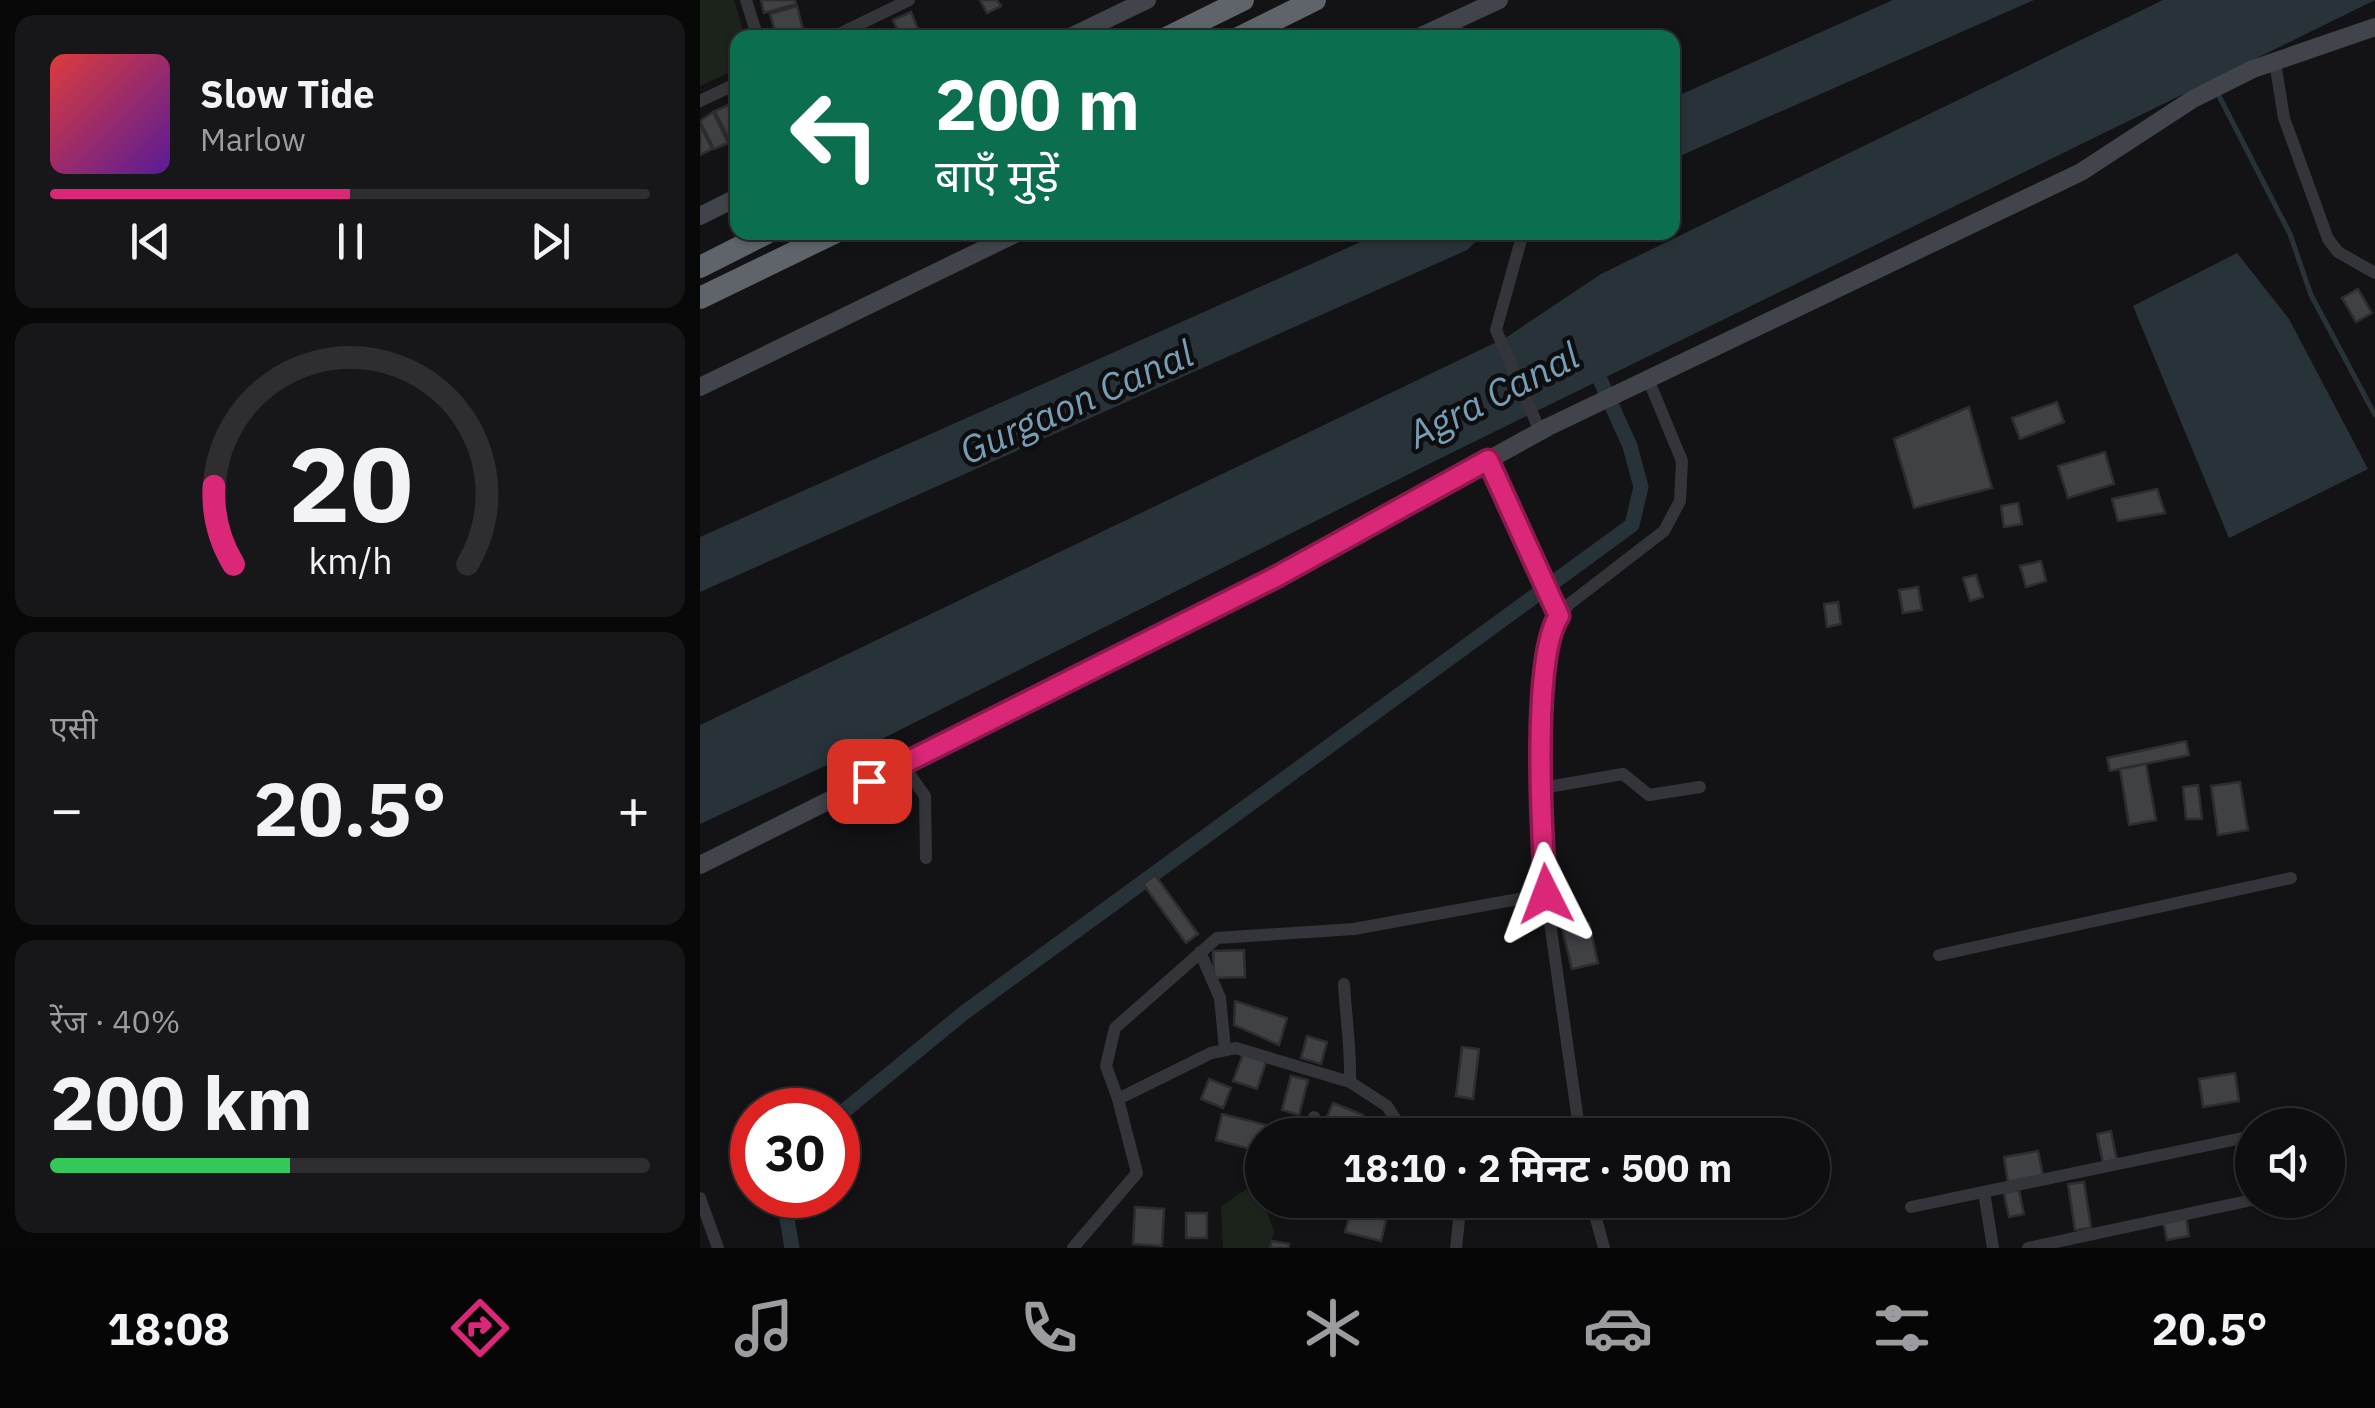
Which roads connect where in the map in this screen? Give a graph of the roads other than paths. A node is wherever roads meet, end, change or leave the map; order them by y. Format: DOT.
graph roads {
  1 [pos="746,0"];
  2 [pos="909,0"];
  3 [pos="1147,0"];
  4 [pos="1243,0"];
  5 [pos="1314,0"];
  6 [pos="1498,0"];
  7 [pos="2375,26"];
  8 [pos="1457,29"];
  9 [pos="755,30"];
  10 [pos="847,30"];
  11 [pos="1085,30"];
  12 [pos="1182,30"];
  13 [pos="1254,30"];
  14 [pos="2275,62"];
  15 [pos="730,87"];
  16 [pos="700,102"];
  17 [pos="730,201"];
  18 [pos="700,216"];
  19 [pos="753,240"];
  20 [pos="820,240"];
  21 [pos="1003,240"];
  22 [pos="1521,240"];
  23 [pos="700,266"];
  24 [pos="2375,272"];
  25 [pos="700,298"];
  26 [pos="1648,378"];
  27 [pos="700,387"];
  28 [pos="1540,432"];
  29 [pos="1488,460"];
  30 [pos="1559,616"];
  31 [pos="903,765"];
  32 [pos="1700,787"];
  33 [pos="1542,788"];
  34 [pos="926,858"];
  35 [pos="700,865"];
  36 [pos="2292,878"];
  37 [pos="1546,894"];
  38 [pos="1200,952"];
  39 [pos="1938,955"];
  40 [pos="1344,984"];
  41 [pos="1225,1049"];
  42 [pos="1350,1082"];
  43 [pos="1118,1099"];
  44 [pos="1395,1118"];
  45 [pos="1578,1118"];
  46 [pos="2235,1140"];
  47 [pos="1984,1192"];
  48 [pos="700,1198"];
  49 [pos="2235,1204"];
  50 [pos="1910,1207"];
  51 [pos="703,1218"];
  52 [pos="1459,1218"];
  53 [pos="1596,1218"];
  54 [pos="718,1248"];
  55 [pos="1073,1248"];
  56 [pos="1456,1248"];
  57 [pos="1604,1248"];
  58 [pos="1993,1248"];
  59 [pos="2028,1248"];
  1 -- 9 [label="street"];
  2 -- 10 [label="street"];
  3 -- 11 [label="street"];
  4 -- 12 [label="highway"];
  5 -- 13 [label="highway"];
  6 -- 8 [label="street"];
  7 -- 14 [label="street"];
  14 -- 24 [label="street"];
  14 -- 26 [label="street"];
  15 -- 16 [label="street"];
  17 -- 18 [label="street"];
  19 -- 23 [label="highway"];
  20 -- 25 [label="highway"];
  21 -- 27 [label="street"];
  22 -- 28 [label="street"];
  26 -- 28 [label="street"];
  26 -- 30 [label="street"];
  28 -- 29 [label="street"];
  29 -- 30 [label="street"];
  29 -- 31 [label="street"];
  30 -- 33 [label="street"];
  31 -- 34 [label="street"];
  31 -- 35 [label="street"];
  32 -- 33 [label="street"];
  33 -- 37 [label="street"];
  36 -- 39 [label="street"];
  37 -- 38 [label="street"];
  37 -- 45 [label="street"];
  38 -- 41 [label="street"];
  38 -- 43 [label="street"];
  40 -- 42 [label="street"];
  41 -- 42 [label="street"];
  41 -- 43 [label="street"];
  42 -- 44 [label="street"];
  43 -- 55 [label="street"];
  46 -- 47 [label="street"];
  47 -- 50 [label="street"];
  47 -- 58 [label="street"];
  48 -- 51 [label="street"];
  49 -- 59 [label="street"];
  51 -- 54 [label="street"];
  52 -- 56 [label="street"];
  53 -- 57 [label="street"];
}
